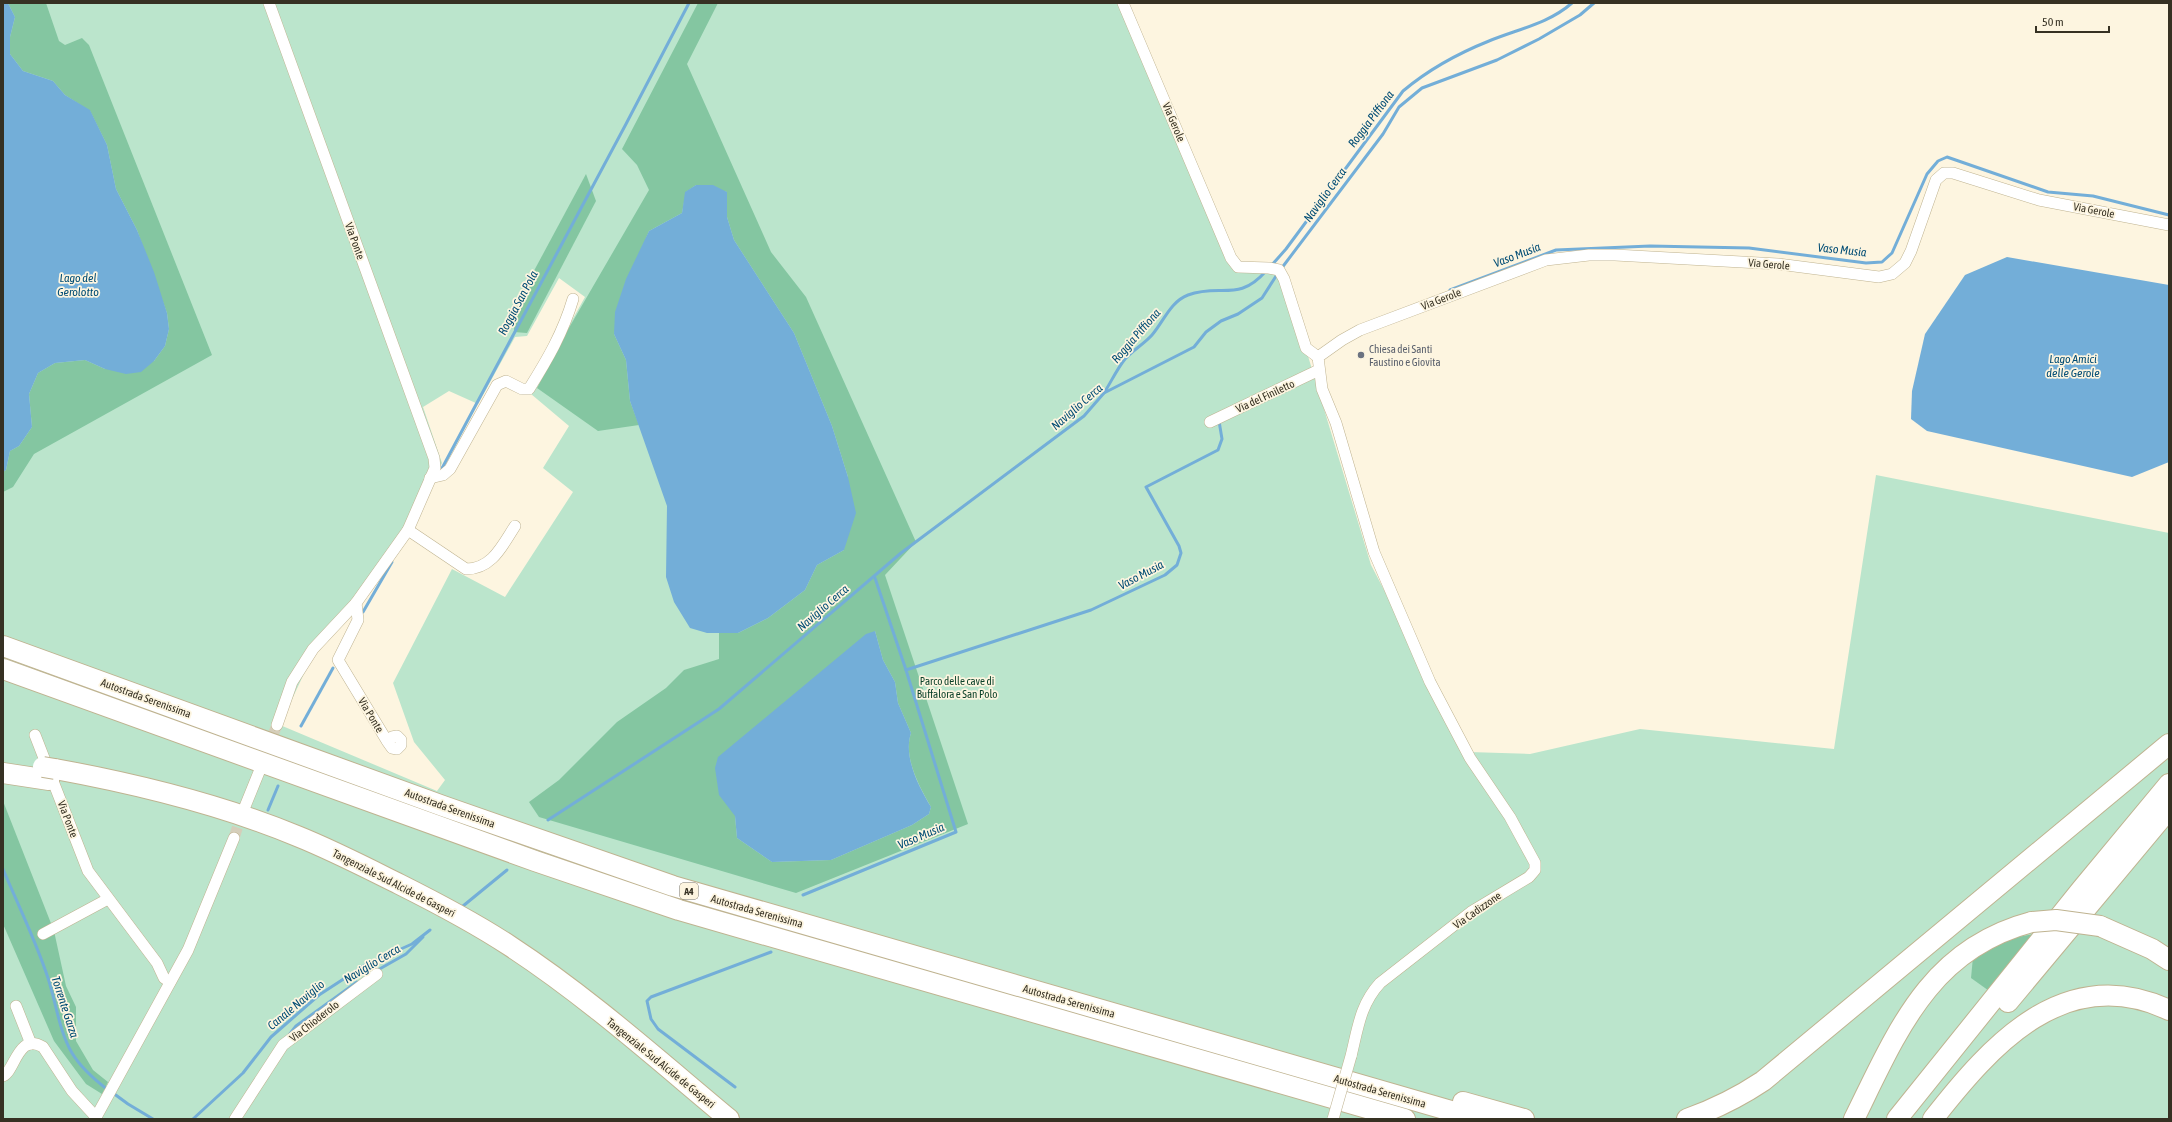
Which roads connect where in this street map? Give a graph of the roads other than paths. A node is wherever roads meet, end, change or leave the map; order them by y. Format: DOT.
graph roads {
  1 [pos="270,3"];
  2 [pos="1123,3"];
  3 [pos="2169,225"];
  4 [pos="573,299"];
  5 [pos="1318,357"];
  6 [pos="1319,370"];
  7 [pos="1210,422"];
  8 [pos="430,478"];
  9 [pos="515,526"];
  10 [pos="408,530"];
  11 [pos="356,602"];
  12 [pos="3,646"];
  13 [pos="3,669"];
  14 [pos="277,725"];
  15 [pos="35,735"];
  16 [pos="388,742"];
  17 [pos="2169,744"];
  18 [pos="3,762"];
  19 [pos="259,772"];
  20 [pos="3,773"];
  21 [pos="52,775"];
  22 [pos="2169,784"];
  23 [pos="244,809"];
  24 [pos="2169,809"];
  25 [pos="234,838"];
  26 [pos="108,899"];
  27 [pos="43,934"];
  28 [pos="2169,960"];
  29 [pos="377,974"];
  30 [pos="170,982"];
  31 [pos="16,1006"];
  32 [pos="2169,1010"];
  33 [pos="31,1044"];
  34 [pos="3,1076"];
  35 [pos="1389,1094"];
  36 [pos="1391,1116"];
  37 [pos="96,1118"];
  38 [pos="235,1119"];
  39 [pos="711,1119"];
  40 [pos="729,1119"];
  41 [pos="1333,1119"];
  42 [pos="1406,1119"];
  43 [pos="1479,1119"];
  44 [pos="1524,1119"];
  45 [pos="1687,1119"];
  46 [pos="1854,1119"];
  47 [pos="1897,1119"];
  48 [pos="1914,1119"];
  49 [pos="1933,1119"];
  1 -- 8 [label="street, Via Ponte"];
  2 -- 5 [label="street, Via Gerole"];
  3 -- 5 [label="street, Via Gerole"];
  4 -- 8 [label="street"];
  5 -- 6 [label="street"];
  6 -- 7 [label="street, Via del Finiletto"];
  6 -- 41 [label="street, Via Cadizzone, bridge"];
  8 -- 10 [label="street, Via Ponte"];
  9 -- 10 [label="street"];
  10 -- 11 [label="street, Via Ponte"];
  11 -- 14 [label="street, Via Ponte"];
  11 -- 16 [label="street, Via Ponte"];
  12 -- 35 [label="highway, Autostrada Serenissima / A4"];
  13 -- 36 [label="highway, Autostrada Serenissima / A4"];
  15 -- 26 [label="street, Via Ponte"];
  17 -- 45 [label="highway"];
  18 -- 21 [label="highway, Tangenziale Sud Alcide de Gasperi"];
  19 -- 23 [label="street"];
  20 -- 21 [label="highway, Tangenziale Sud Alcide de Gasperi"];
  21 -- 39 [label="highway, Tangenziale Sud Alcide de Gasperi"];
  21 -- 40 [label="highway, Tangenziale Sud Alcide de Gasperi"];
  22 -- 47 [label="highway"];
  24 -- 48 [label="highway"];
  25 -- 30 [label="street"];
  26 -- 27 [label="street"];
  26 -- 30 [label="street, Via Ponte"];
  28 -- 46 [label="highway, bridge"];
  29 -- 38 [label="street, Via Chioderolo"];
  30 -- 37 [label="street"];
  31 -- 33 [label="street"];
  32 -- 49 [label="highway"];
  33 -- 34 [label="street"];
  33 -- 37 [label="street"];
  35 -- 43 [label="highway, Autostrada Serenissima / A4"];
  35 -- 44 [label="highway"];
  36 -- 42 [label="highway, Autostrada Serenissima / A4"];
}
